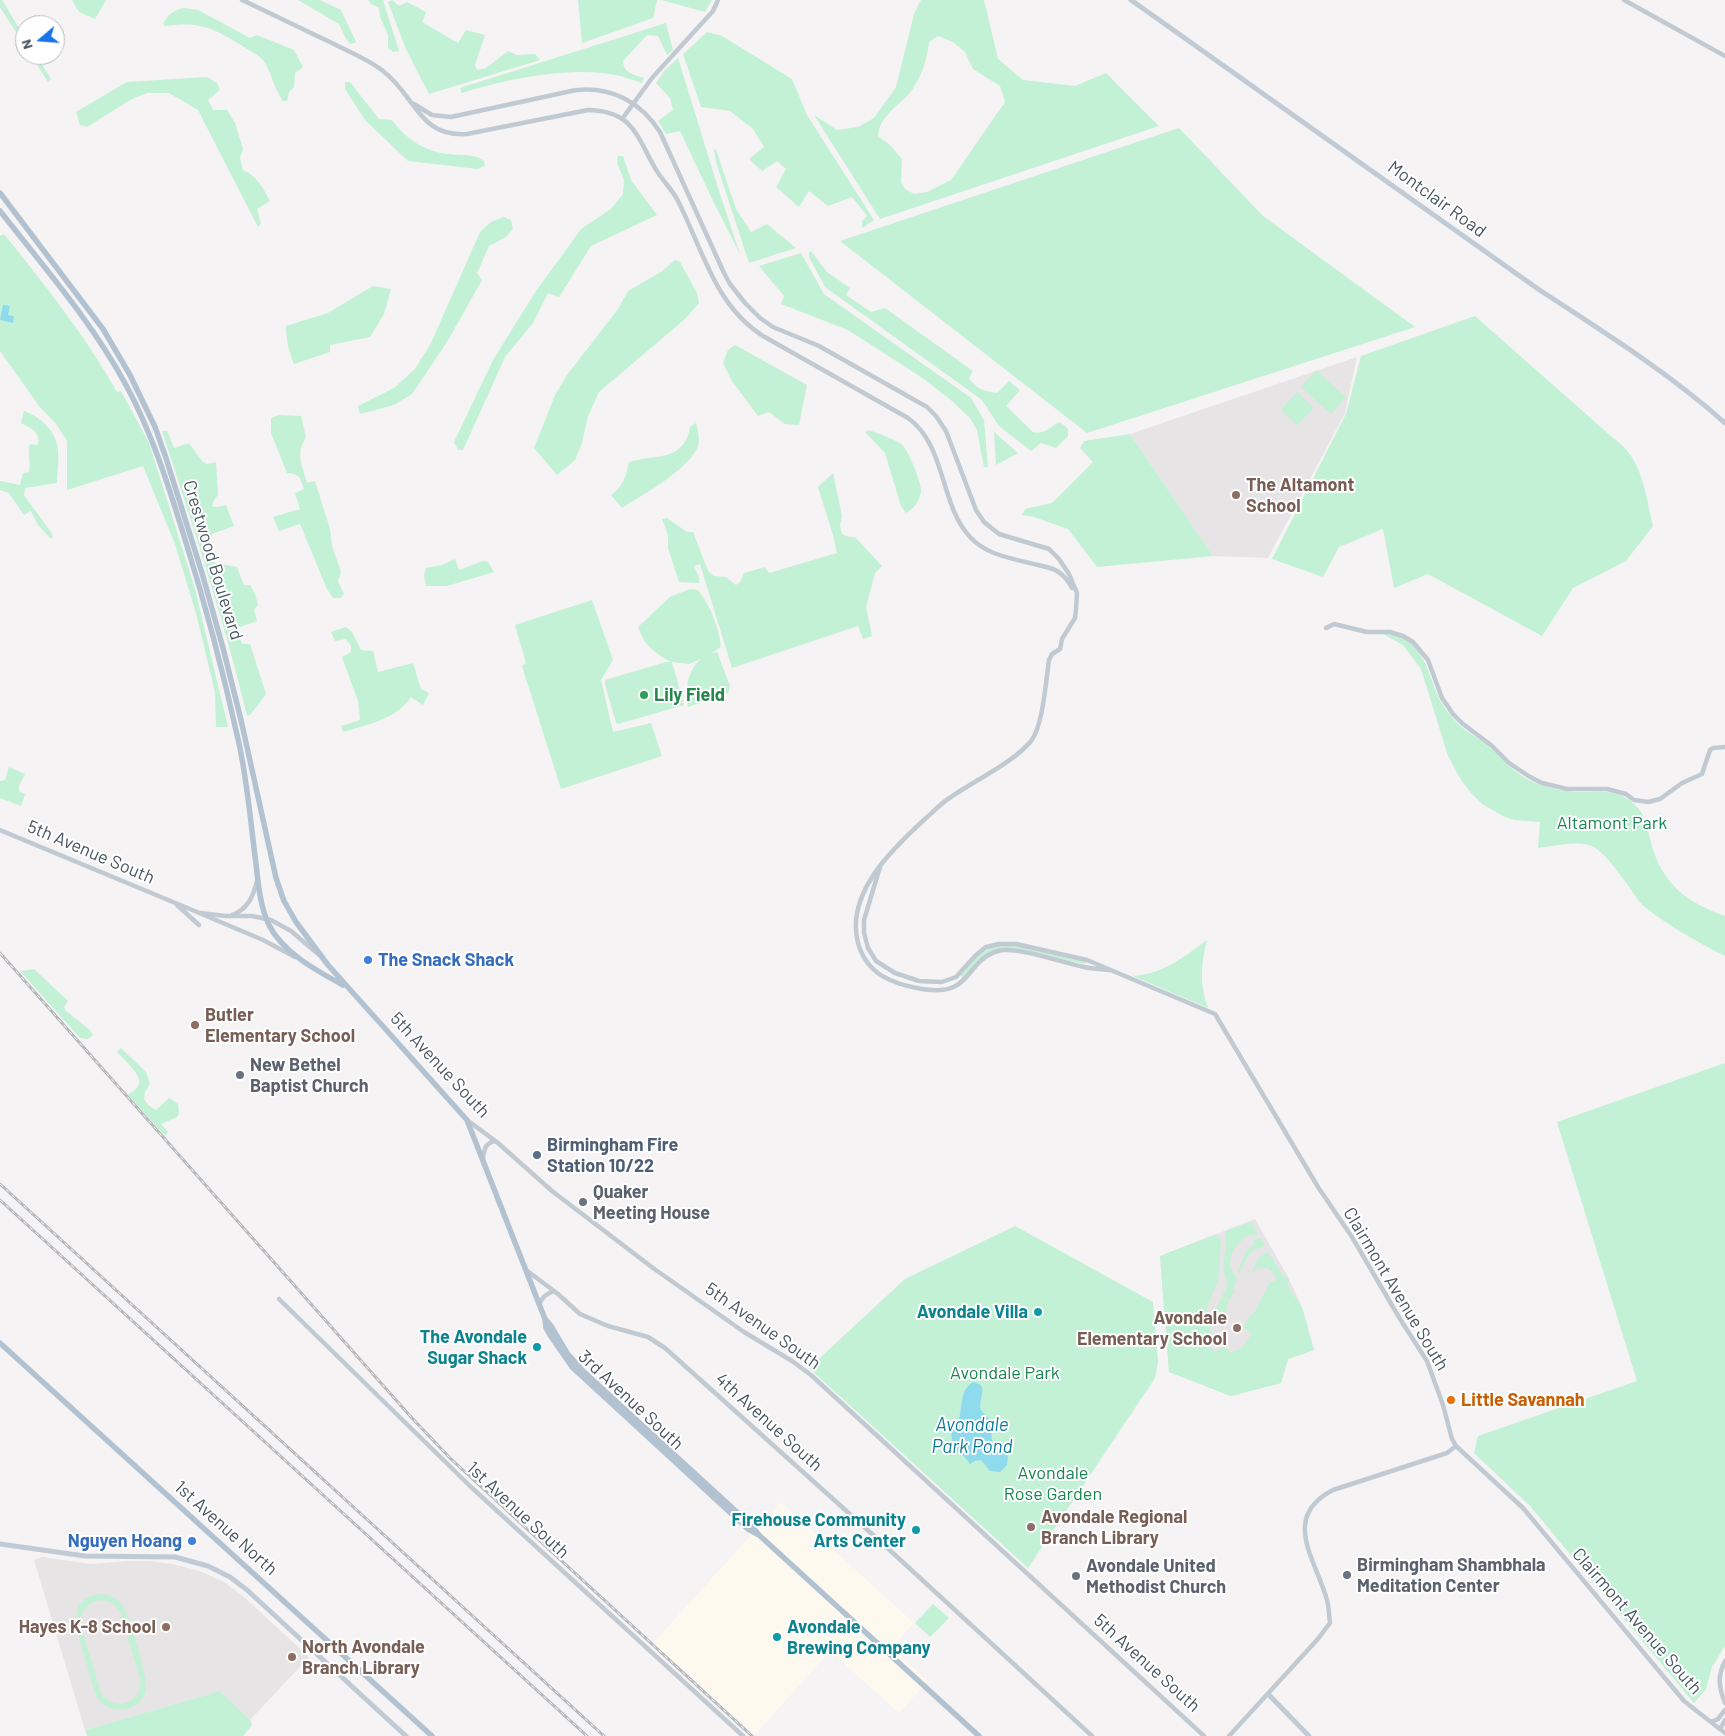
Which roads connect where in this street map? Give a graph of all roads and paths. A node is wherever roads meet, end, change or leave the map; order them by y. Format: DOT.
graph roads {
  1 [pos="242,0"];
  2 [pos="718,0"];
  3 [pos="1131,0"];
  4 [pos="1624,0"];
  5 [pos="1725,56"];
  6 [pos="414,104"];
  7 [pos="634,104"];
  8 [pos="622,119"];
  9 [pos="0,193"];
  10 [pos="0,211"];
  11 [pos="1725,423"];
  12 [pos="1076,593"];
  13 [pos="1326,628"];
  14 [pos="1725,747"];
  15 [pos="0,830"];
  16 [pos="880,866"];
  17 [pos="258,877"];
  18 [pos="174,903"];
  19 [pos="199,913"];
  20 [pos="226,916"];
  21 [pos="267,919"];
  22 [pos="199,925"];
  23 [pos="296,957"];
  24 [pos="328,964"];
  25 [pos="1110,970"];
  26 [pos="347,987"];
  27 [pos="467,1120"];
  28 [pos="496,1141"];
  29 [pos="483,1161"];
  30 [pos="526,1270"];
  31 [pos="554,1291"];
  32 [pos="279,1299"];
  33 [pos="539,1305"];
  34 [pos="0,1342"];
  35 [pos="1456,1446"];
  36 [pos="0,1544"];
  37 [pos="1725,1661"];
  38 [pos="1268,1694"];
  39 [pos="1725,1703"];
  40 [pos="1725,1710"];
  41 [pos="1725,1720"];
  42 [pos="1711,1722"];
  43 [pos="1720,1730"];
  44 [pos="1725,1733"];
  45 [pos="406,1736"];
  46 [pos="432,1736"];
  47 [pos="743,1736"];
  48 [pos="979,1736"];
  49 [pos="1092,1736"];
  50 [pos="1204,1736"];
  51 [pos="1229,1736"];
  52 [pos="1310,1736"];
  1 -- 6 [label="street"];
  2 -- 7 [label="street"];
  3 -- 11 [label="main road, Montclair Road"];
  4 -- 5 [label="street"];
  6 -- 7 [label="street, Clairmont Avenue South"];
  6 -- 8 [label="street"];
  7 -- 8 [label="street"];
  7 -- 12 [label="street, Clairmont Avenue South"];
  8 -- 12 [label="street"];
  9 -- 24 [label="main road, Crestwood Boulevard"];
  10 -- 17 [label="main road, Crestwood Boulevard"];
  12 -- 16 [label="street, Clairmont Avenue South"];
  13 -- 14 [label="street"];
  15 -- 18 [label="street, 5th Avenue South"];
  16 -- 25 [label="street, Clairmont Avenue South"];
  16 -- 25 [label="street, Clairmont Avenue South"];
  17 -- 20 [label="street"];
  17 -- 21 [label="main road, Crestwood Boulevard"];
  18 -- 19 [label="street, 5th Avenue South"];
  18 -- 22 [label="street"];
  19 -- 20 [label="street, 5th Avenue South"];
  19 -- 23 [label="street, 5th Avenue South"];
  20 -- 21 [label="street, 5th Avenue South"];
  21 -- 23 [label="main road, Crestwood Boulevard"];
  21 -- 24 [label="street, 5th Avenue South"];
  23 -- 26 [label="main road, 5th Avenue South"];
  24 -- 26 [label="main road, 5th Avenue South"];
  25 -- 35 [label="street, Clairmont Avenue South"];
  26 -- 27 [label="main road, 5th Avenue South"];
  27 -- 28 [label="street, 5th Avenue South"];
  27 -- 29 [label="main road"];
  28 -- 29 [label="street"];
  28 -- 50 [label="street, 5th Avenue South"];
  29 -- 30 [label="main road"];
  30 -- 31 [label="street, 4th Avenue South"];
  30 -- 33 [label="main road, 3rd Avenue South"];
  31 -- 33 [label="street"];
  31 -- 49 [label="street, 4th Avenue South"];
  32 -- 47 [label="street, 1st Avenue South"];
  33 -- 48 [label="main road, 3rd Avenue South"];
  34 -- 46 [label="main road, 1st Avenue North"];
  35 -- 38 [label="street"];
  35 -- 42 [label="street, Clairmont Avenue South"];
  36 -- 45 [label="main road"];
  37 -- 39 [label="street"];
  38 -- 51 [label="street"];
  38 -- 52 [label="main road"];
  40 -- 42 [label="street"];
  41 -- 43 [label="street"];
  42 -- 43 [label="street, Clairmont Avenue South"];
  43 -- 44 [label="street, Clairmont Avenue South"];
}
